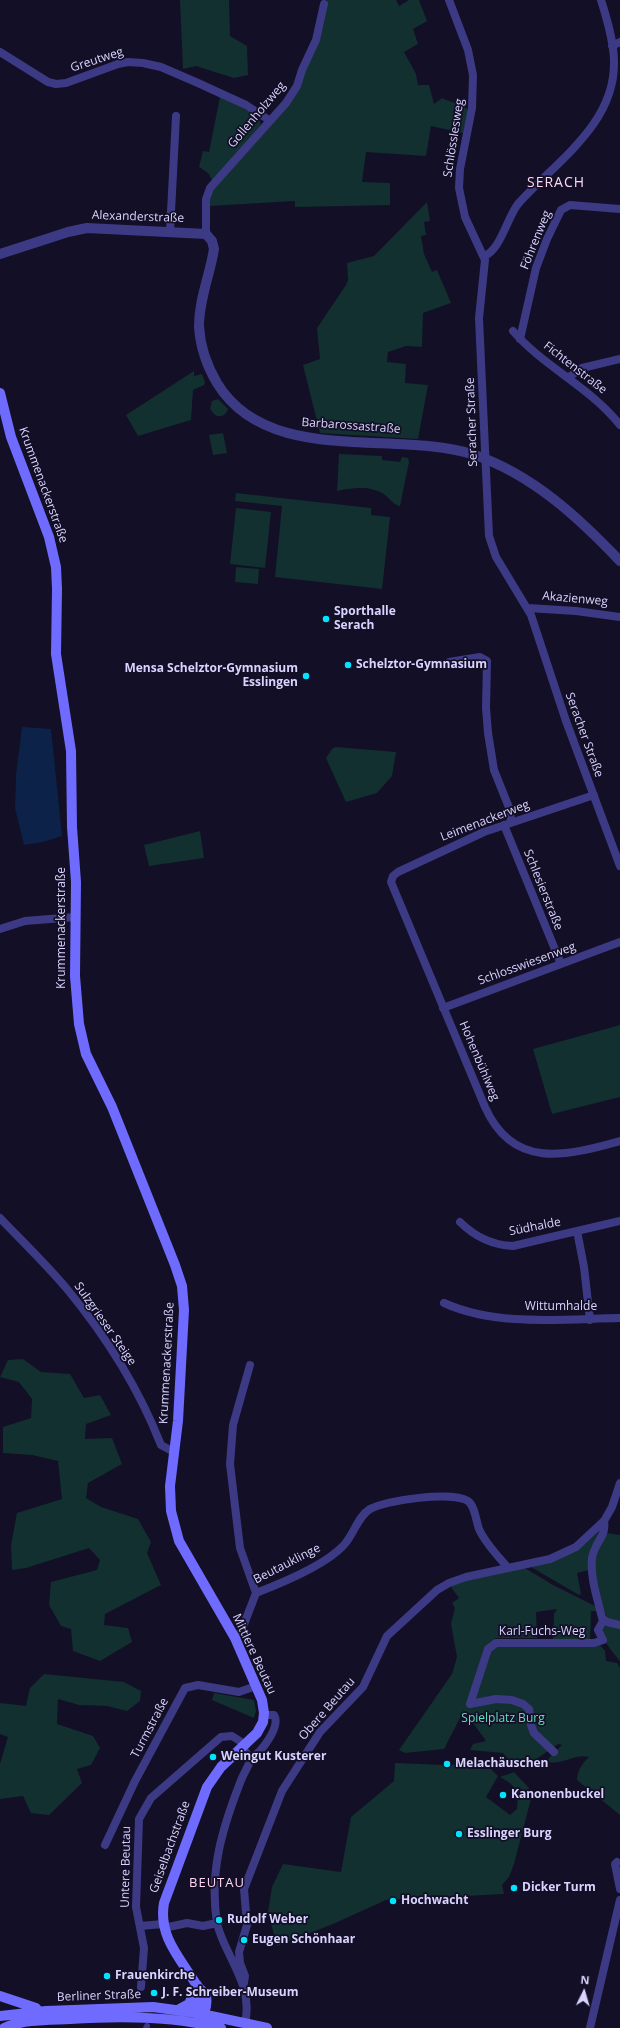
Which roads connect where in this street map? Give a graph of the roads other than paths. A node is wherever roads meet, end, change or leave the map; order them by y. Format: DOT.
graph roads {
  1 [pos="449,0"];
  2 [pos="601,0"];
  3 [pos="324,4"];
  4 [pos="620,42"];
  5 [pos="612,46"];
  6 [pos="0,52"];
  7 [pos="176,116"];
  8 [pos="269,120"];
  9 [pos="620,209"];
  10 [pos="170,231"];
  11 [pos="206,234"];
  12 [pos="0,254"];
  13 [pos="484,256"];
  14 [pos="514,331"];
  15 [pos="520,339"];
  16 [pos="620,359"];
  17 [pos="569,377"];
  18 [pos="0,393"];
  19 [pos="620,425"];
  20 [pos="485,459"];
  21 [pos="620,561"];
  22 [pos="528,608"];
  23 [pos="620,616"];
  24 [pos="448,662"];
  25 [pos="594,795"];
  26 [pos="507,824"];
  27 [pos="620,866"];
  28 [pos="391,879"];
  29 [pos="75,917"];
  30 [pos="0,929"];
  31 [pos="620,942"];
  32 [pos="561,964"];
  33 [pos="443,1008"];
  34 [pos="620,1142"];
  35 [pos="0,1218"];
  36 [pos="620,1220"];
  37 [pos="460,1222"];
  38 [pos="577,1231"];
  39 [pos="444,1303"];
  40 [pos="620,1318"];
  41 [pos="590,1320"];
  42 [pos="250,1365"];
  43 [pos="174,1452"];
  44 [pos="620,1483"];
  45 [pos="604,1521"];
  46 [pos="508,1568"];
  47 [pos="256,1593"];
  48 [pos="603,1621"];
  49 [pos="620,1625"];
  50 [pos="235,1638"];
  51 [pos="256,1686"];
  52 [pos="264,1715"];
  53 [pos="244,1747"];
  54 [pos="554,1752"];
  55 [pos="251,1758"];
  56 [pos="105,1845"];
  57 [pos="616,1862"];
  58 [pos="620,1889"];
  59 [pos="620,1900"];
  60 [pos="217,1923"];
  61 [pos="140,1926"];
  62 [pos="163,1926"];
  63 [pos="237,1964"];
  64 [pos="197,1985"];
  65 [pos="141,1988"];
  66 [pos="0,1996"];
  67 [pos="178,2010"];
  68 [pos="46,2011"];
  69 [pos="0,2016"];
  70 [pos="200,2017"];
  71 [pos="248,2024"];
  72 [pos="8,2026"];
  73 [pos="221,2028"];
  74 [pos="267,2028"];
  75 [pos="590,2028"];
  1 -- 13 [label="street, Schlösslesweg"];
  2 -- 5 [label="street"];
  3 -- 8 [label="street, Gollenholzweg"];
  4 -- 5 [label="street"];
  5 -- 13 [label="street"];
  6 -- 8 [label="street, Greutweg"];
  7 -- 10 [label="street"];
  8 -- 11 [label="street, Gollenholzweg"];
  9 -- 15 [label="street, Föhrenweg"];
  10 -- 11 [label="street, Alexanderstraße"];
  10 -- 12 [label="street, Alexanderstraße"];
  11 -- 20 [label="street, Barbarossastraße"];
  13 -- 20 [label="street, Seracher Straße"];
  14 -- 15 [label="street, Fichtenstraße"];
  15 -- 17 [label="street, Fichtenstraße"];
  16 -- 17 [label="street"];
  17 -- 19 [label="street, Fichtenstraße"];
  18 -- 29 [label="main road, Krummenackerstraße"];
  20 -- 21 [label="street, Barbarossastraße"];
  20 -- 22 [label="street, Seracher Straße"];
  22 -- 23 [label="street, Akazienweg"];
  22 -- 25 [label="street, Seracher Straße"];
  24 -- 26 [label="street, Schlesierstraße"];
  25 -- 26 [label="street, Leimenackerweg"];
  25 -- 27 [label="street, Seracher Straße"];
  26 -- 28 [label="street, Leimenackerweg"];
  26 -- 32 [label="street, Schlesierstraße"];
  28 -- 33 [label="street, Hohenbühlweg"];
  29 -- 30 [label="street"];
  29 -- 43 [label="main road, Krummenackerstraße"];
  31 -- 32 [label="street, Schlosswiesenweg"];
  32 -- 33 [label="street, Schlosswiesenweg"];
  33 -- 34 [label="street, Hohenbühlweg"];
  35 -- 43 [label="street, Sulzgrieser Steige"];
  36 -- 38 [label="street, Südhalde"];
  37 -- 38 [label="street, Südhalde"];
  38 -- 41 [label="street"];
  39 -- 41 [label="street, Wittumhalde"];
  40 -- 41 [label="street, Wittumhalde"];
  42 -- 47 [label="street"];
  43 -- 50 [label="main road, Mittlere Beutau"];
  44 -- 45 [label="street, Obere Beutau"];
  45 -- 46 [label="street, Obere Beutau"];
  45 -- 48 [label="street"];
  46 -- 47 [label="street, Beutauklinge"];
  46 -- 63 [label="street, Obere Beutau"];
  47 -- 50 [label="street, Beutauklinge"];
  48 -- 49 [label="street"];
  48 -- 54 [label="street, Karl-Fuchs-Weg"];
  50 -- 51 [label="main road, Mittlere Beutau"];
  51 -- 52 [label="main road, Mittlere Beutau"];
  51 -- 56 [label="street, Turmstraße"];
  52 -- 53 [label="main road"];
  52 -- 55 [label="street"];
  53 -- 55 [label="street"];
  53 -- 61 [label="street, Untere Beutau"];
  53 -- 62 [label="main road, Geiselbachstraße"];
  55 -- 60 [label="street"];
  57 -- 58 [label="street"];
  59 -- 75 [label="street"];
  60 -- 62 [label="street"];
  60 -- 63 [label="street"];
  61 -- 62 [label="street"];
  61 -- 65 [label="street, Untere Beutau"];
  62 -- 64 [label="main road, Geiselbachstraße"];
  63 -- 71 [label="street"];
  64 -- 67 [label="main road"];
  64 -- 70 [label="main road"];
  66 -- 68 [label="main road"];
  67 -- 68 [label="main road, Berliner Straße"];
  67 -- 70 [label="main road, Berliner Straße"];
  68 -- 69 [label="main road, Berliner Straße"];
  69 -- 72 [label="main road, Berliner Straße"];
  70 -- 71 [label="main road"];
  70 -- 72 [label="main road, Berliner Straße"];
  70 -- 73 [label="main road"];
  71 -- 74 [label="main road"];
}
